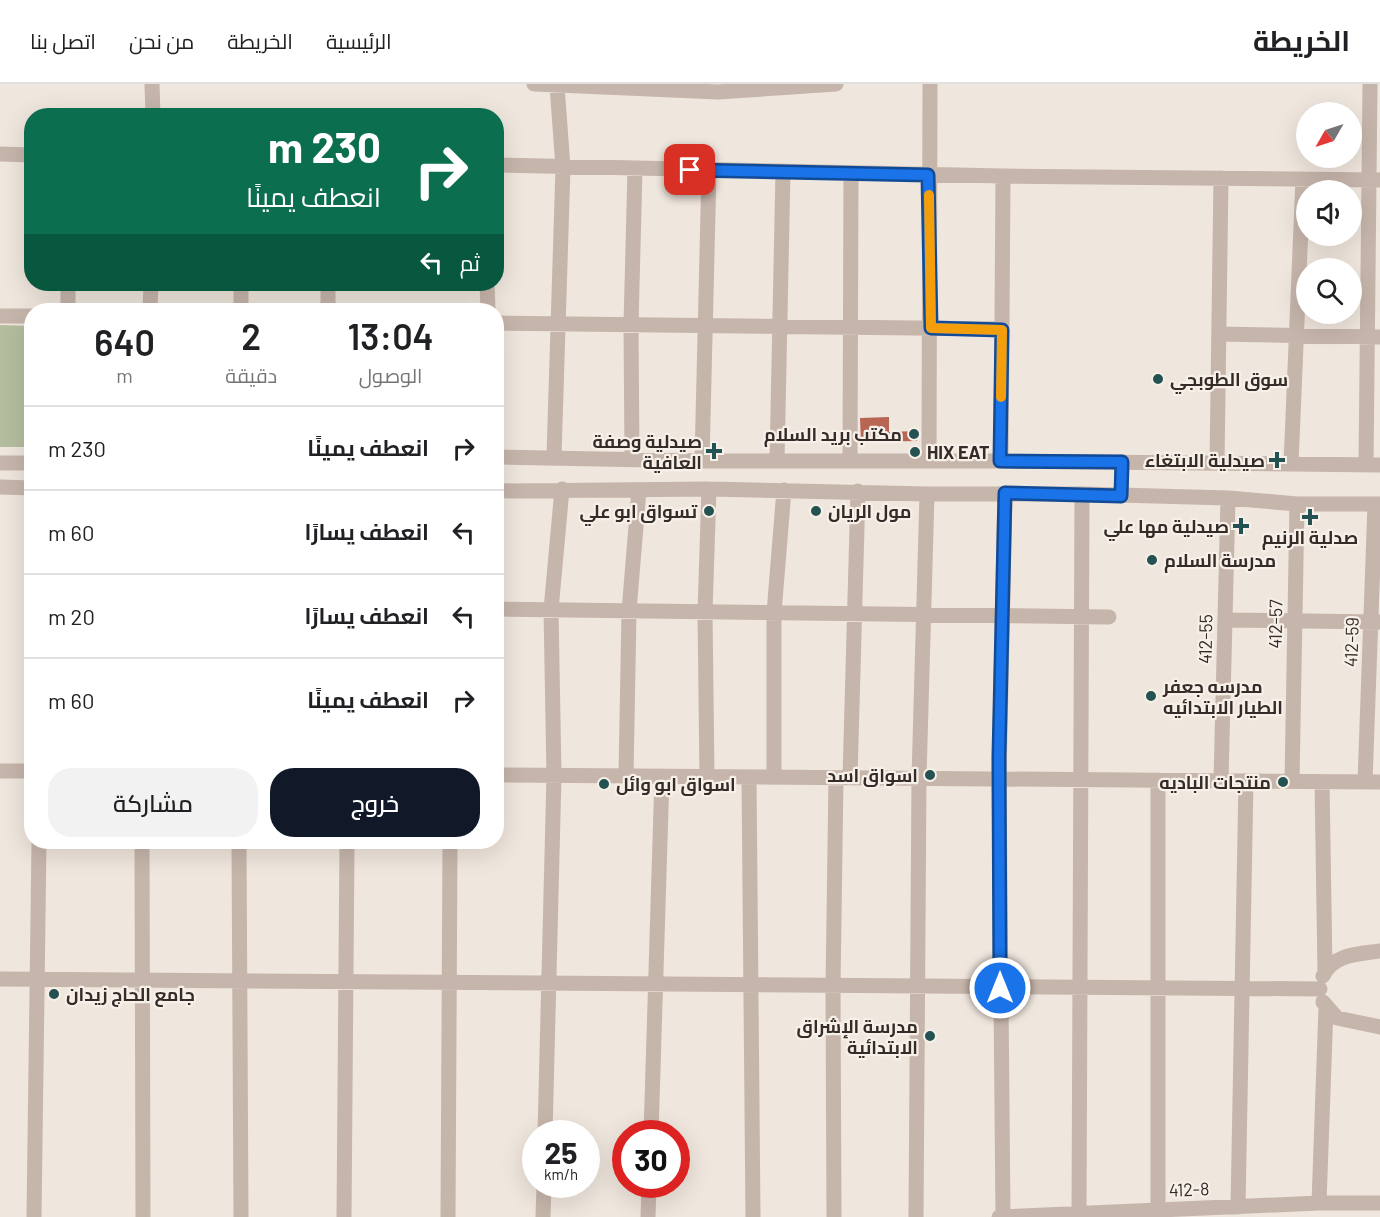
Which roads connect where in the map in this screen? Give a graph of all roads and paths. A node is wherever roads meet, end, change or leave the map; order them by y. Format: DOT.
graph roads {
  1 [pos="149,84"];
  2 [pos="534,84"];
  3 [pos="836,84"];
  4 [pos="930,84"];
  5 [pos="1370,84"];
  6 [pos="557,86"];
  7 [pos="629,86"];
  8 [pos="152,108"];
  9 [pos="0,154"];
  10 [pos="24,155"];
  11 [pos="504,165"];
  12 [pos="563,167"];
  13 [pos="635,169"];
  14 [pos="709,170"];
  15 [pos="783,171"];
  16 [pos="851,173"];
  17 [pos="928,175"];
  18 [pos="1003,176"];
  19 [pos="1221,178"];
  20 [pos="1303,179"];
  21 [pos="1375,180"];
  22 [pos="0,316"];
  23 [pos="24,316"];
  24 [pos="504,323"];
  25 [pos="558,323"];
  26 [pos="631,325"];
  27 [pos="705,325"];
  28 [pos="779,327"];
  29 [pos="850,327"];
  30 [pos="931,328"];
  31 [pos="1002,330"];
  32 [pos="1219,334"];
  33 [pos="1296,336"];
  34 [pos="1374,337"];
  35 [pos="554,456"];
  36 [pos="504,457"];
  37 [pos="632,458"];
  38 [pos="702,461"];
  39 [pos="777,461"];
  40 [pos="850,461"];
  41 [pos="929,461"];
  42 [pos="1000,461"];
  43 [pos="1122,462"];
  44 [pos="0,463"];
  45 [pos="24,463"];
  46 [pos="1217,464"];
  47 [pos="1291,464"];
  48 [pos="1373,465"];
  49 [pos="0,487"];
  50 [pos="24,488"];
  51 [pos="562,489"];
  52 [pos="709,489"];
  53 [pos="639,490"];
  54 [pos="784,490"];
  55 [pos="504,491"];
  56 [pos="858,491"];
  57 [pos="1005,493"];
  58 [pos="927,494"];
  59 [pos="1082,494"];
  60 [pos="1121,496"];
  61 [pos="1228,498"];
  62 [pos="1297,504"];
  63 [pos="1378,504"];
  64 [pos="504,609"];
  65 [pos="551,610"];
  66 [pos="629,611"];
  67 [pos="705,612"];
  68 [pos="774,613"];
  69 [pos="855,614"];
  70 [pos="924,615"];
  71 [pos="1001,616"];
  72 [pos="1081,617"];
  73 [pos="1109,617"];
  74 [pos="1225,620"];
  75 [pos="1295,621"];
  76 [pos="1376,622"];
  77 [pos="0,771"];
  78 [pos="24,771"];
  79 [pos="504,775"];
  80 [pos="554,775"];
  81 [pos="626,776"];
  82 [pos="662,776"];
  83 [pos="707,777"];
  84 [pos="749,777"];
  85 [pos="774,777"];
  86 [pos="843,778"];
  87 [pos="919,778"];
  88 [pos="999,779"];
  89 [pos="1082,780"];
  90 [pos="1158,780"];
  91 [pos="1221,781"];
  92 [pos="1246,781"];
  93 [pos="1292,781"];
  94 [pos="1322,782"];
  95 [pos="1373,782"];
  96 [pos="39,849"];
  97 [pos="142,849"];
  98 [pos="239,849"];
  99 [pos="347,849"];
  100 [pos="450,849"];
  101 [pos="1380,951"];
  102 [pos="1325,971"];
  103 [pos="0,979"];
  104 [pos="36,980"];
  105 [pos="143,981"];
  106 [pos="239,981"];
  107 [pos="345,982"];
  108 [pos="449,983"];
  109 [pos="549,984"];
  110 [pos="656,985"];
  111 [pos="751,986"];
  112 [pos="833,987"];
  113 [pos="919,987"];
  114 [pos="1000,988"];
  115 [pos="1081,989"];
  116 [pos="1320,989"];
  117 [pos="1159,990"];
  118 [pos="1243,990"];
  119 [pos="1326,1007"];
  120 [pos="1380,1028"];
  121 [pos="545,1120"];
  122 [pos="651,1120"];
  123 [pos="544,1198"];
  124 [pos="649,1198"];
  125 [pos="1319,1203"];
  126 [pos="1380,1203"];
  127 [pos="1238,1207"];
  128 [pos="1158,1210"];
  129 [pos="1129,1214"];
  130 [pos="1074,1215"];
  131 [pos="34,1217"];
  132 [pos="143,1217"];
  133 [pos="241,1217"];
  134 [pos="344,1217"];
  135 [pos="448,1217"];
  136 [pos="543,1217"];
  137 [pos="648,1217"];
  138 [pos="753,1217"];
  139 [pos="834,1217"];
  140 [pos="916,1217"];
  141 [pos="1001,1217"];
  1 -- 8 [label="street"];
  2 -- 6 [label="street"];
  3 -- 7 [label="street"];
  4 -- 17 [label="street"];
  5 -- 21 [label="street"];
  6 -- 7 [label="street"];
  6 -- 12 [label="street"];
  9 -- 10 [label="street"];
  11 -- 12 [label="street"];
  12 -- 13 [label="street"];
  12 -- 25 [label="street"];
  13 -- 14 [label="street"];
  13 -- 26 [label="street"];
  14 -- 15 [label="street"];
  14 -- 27 [label="street"];
  15 -- 16 [label="street"];
  15 -- 28 [label="street"];
  16 -- 17 [label="street"];
  16 -- 29 [label="street"];
  17 -- 18 [label="street"];
  17 -- 30 [label="street"];
  18 -- 19 [label="street"];
  18 -- 31 [label="street"];
  19 -- 20 [label="street"];
  19 -- 32 [label="street"];
  20 -- 21 [label="street"];
  20 -- 33 [label="street"];
  21 -- 34 [label="street"];
  22 -- 23 [label="street"];
  24 -- 25 [label="street"];
  25 -- 26 [label="street"];
  25 -- 35 [label="street"];
  26 -- 27 [label="street"];
  26 -- 37 [label="street"];
  27 -- 28 [label="street"];
  27 -- 38 [label="street"];
  28 -- 29 [label="street"];
  28 -- 39 [label="street"];
  29 -- 30 [label="street"];
  29 -- 40 [label="street"];
  30 -- 31 [label="street"];
  30 -- 41 [label="street"];
  31 -- 42 [label="street"];
  32 -- 33 [label="street"];
  32 -- 46 [label="street"];
  33 -- 34 [label="street"];
  33 -- 47 [label="street"];
  34 -- 48 [label="street"];
  35 -- 36 [label="street"];
  35 -- 37 [label="street"];
  37 -- 38 [label="street"];
  38 -- 39 [label="street"];
  39 -- 40 [label="street"];
  40 -- 41 [label="street"];
  41 -- 42 [label="street"];
  42 -- 43 [label="street"];
  43 -- 46 [label="street"];
  43 -- 60 [label="street"];
  44 -- 45 [label="street"];
  46 -- 47 [label="street"];
  47 -- 48 [label="street"];
  49 -- 50 [label="street"];
  51 -- 53 [label="street"];
  51 -- 55 [label="street"];
  51 -- 65 [label="street"];
  52 -- 53 [label="street"];
  52 -- 54 [label="street"];
  52 -- 67 [label="street"];
  53 -- 66 [label="street"];
  54 -- 56 [label="street"];
  54 -- 68 [label="street"];
  56 -- 58 [label="street"];
  56 -- 69 [label="street"];
  57 -- 58 [label="street"];
  57 -- 59 [label="street"];
  57 -- 71 [label="street"];
  58 -- 70 [label="street"];
  59 -- 60 [label="street"];
  59 -- 72 [label="street"];
  60 -- 61 [label="street"];
  61 -- 62 [label="street"];
  61 -- 74 [label="street, 412-55"];
  62 -- 63 [label="street"];
  62 -- 75 [label="street, 412-57"];
  63 -- 76 [label="street, 412-59"];
  64 -- 65 [label="street"];
  65 -- 66 [label="street"];
  65 -- 80 [label="street"];
  66 -- 67 [label="street"];
  66 -- 81 [label="street"];
  67 -- 68 [label="street"];
  67 -- 83 [label="street"];
  68 -- 69 [label="street"];
  68 -- 85 [label="street"];
  69 -- 70 [label="street"];
  69 -- 86 [label="street"];
  70 -- 71 [label="street"];
  70 -- 87 [label="street"];
  71 -- 72 [label="street"];
  71 -- 88 [label="street"];
  72 -- 73 [label="street"];
  72 -- 89 [label="street"];
  74 -- 75 [label="street"];
  74 -- 91 [label="street, 412-55"];
  75 -- 76 [label="street"];
  75 -- 93 [label="street, 412-57"];
  76 -- 95 [label="street, 412-59"];
  77 -- 78 [label="street"];
  79 -- 80 [label="street"];
  80 -- 81 [label="street"];
  80 -- 109 [label="street"];
  81 -- 82 [label="street"];
  82 -- 83 [label="street"];
  82 -- 110 [label="street"];
  83 -- 84 [label="street"];
  84 -- 85 [label="street"];
  84 -- 111 [label="street"];
  85 -- 86 [label="street"];
  86 -- 87 [label="street"];
  86 -- 112 [label="street"];
  87 -- 88 [label="street"];
  87 -- 113 [label="street"];
  88 -- 89 [label="street"];
  88 -- 114 [label="street"];
  89 -- 90 [label="street"];
  89 -- 115 [label="street"];
  90 -- 91 [label="street"];
  90 -- 117 [label="street"];
  91 -- 92 [label="street"];
  92 -- 93 [label="street"];
  92 -- 118 [label="street"];
  93 -- 94 [label="street"];
  94 -- 95 [label="street"];
  94 -- 102 [label="street"];
  96 -- 104 [label="street"];
  97 -- 105 [label="street"];
  98 -- 106 [label="street"];
  99 -- 107 [label="street"];
  100 -- 108 [label="street"];
  101 -- 102 [label="street"];
  102 -- 116 [label="street"];
  103 -- 104 [label="street"];
  104 -- 105 [label="street"];
  104 -- 131 [label="street"];
  105 -- 106 [label="street"];
  105 -- 132 [label="street"];
  106 -- 107 [label="street"];
  106 -- 133 [label="street"];
  107 -- 108 [label="street"];
  107 -- 134 [label="street"];
  108 -- 109 [label="street"];
  108 -- 135 [label="street"];
  109 -- 110 [label="street"];
  109 -- 121 [label="street"];
  110 -- 111 [label="street"];
  110 -- 122 [label="street"];
  111 -- 112 [label="street"];
  111 -- 138 [label="street"];
  112 -- 113 [label="street"];
  112 -- 139 [label="street"];
  113 -- 114 [label="street"];
  113 -- 140 [label="street"];
  114 -- 115 [label="street"];
  114 -- 141 [label="street"];
  115 -- 117 [label="street"];
  115 -- 130 [label="street"];
  116 -- 118 [label="street"];
  116 -- 119 [label="street"];
  117 -- 118 [label="street"];
  117 -- 128 [label="street"];
  118 -- 127 [label="street"];
  119 -- 120 [label="street"];
  119 -- 125 [label="street"];
  123 -- 136 [label="street"];
  124 -- 137 [label="street"];
  125 -- 126 [label="street, 412-8"];
  125 -- 127 [label="street, 412-8"];
  127 -- 128 [label="street, 412-8"];
  128 -- 129 [label="street, 412-8"];
  129 -- 130 [label="street, 412-8"];
  130 -- 141 [label="street, 412-8"];
}
